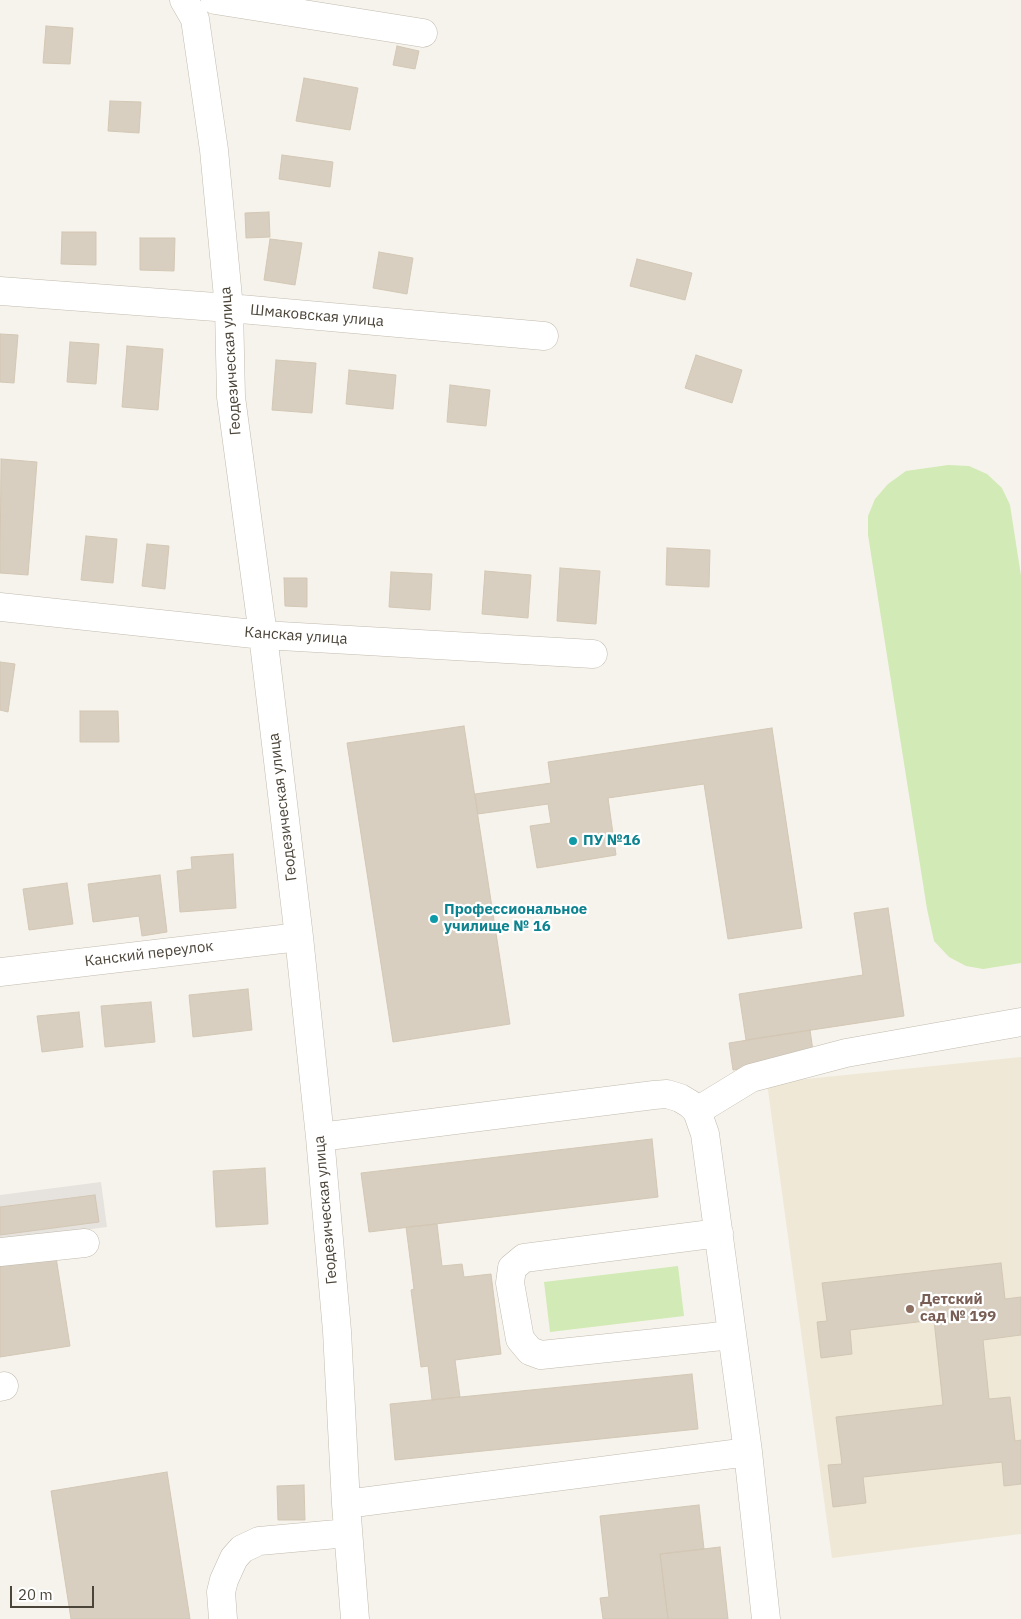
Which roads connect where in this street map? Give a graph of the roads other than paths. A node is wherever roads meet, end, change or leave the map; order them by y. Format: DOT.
graph roads {
  1 [pos="186,0"];
  2 [pos="215,0"];
  3 [pos="423,33"];
  4 [pos="0,291"];
  5 [pos="229,308"];
  6 [pos="544,336"];
  7 [pos="0,607"];
  8 [pos="263,635"];
  9 [pos="593,654"];
  10 [pos="299,936"];
  11 [pos="0,972"];
  12 [pos="1021,1022"];
  13 [pos="697,1111"];
  14 [pos="320,1137"];
  15 [pos="719,1233"];
  16 [pos="85,1243"];
  17 [pos="0,1252"];
  18 [pos="732,1335"];
  19 [pos="748,1452"];
  20 [pos="346,1504"];
  21 [pos="348,1532"];
  22 [pos="223,1619"];
  23 [pos="355,1619"];
  24 [pos="766,1619"];
  1 -- 5 [label="street, Геодезическая улица"];
  2 -- 3 [label="street"];
  4 -- 5 [label="street, Шмаковская улица"];
  5 -- 6 [label="street, Шмаковская улица"];
  5 -- 8 [label="street, Геодезическая улица"];
  7 -- 8 [label="street, Канская улица"];
  8 -- 9 [label="street, Канская улица"];
  8 -- 10 [label="street, Геодезическая улица"];
  10 -- 11 [label="street, Канский переулок"];
  10 -- 14 [label="street, Геодезическая улица"];
  12 -- 13 [label="street"];
  13 -- 14 [label="street"];
  13 -- 15 [label="street"];
  14 -- 20 [label="street, Геодезическая улица"];
  15 -- 18 [label="street"];
  15 -- 18 [label="street"];
  16 -- 17 [label="street"];
  18 -- 19 [label="street"];
  19 -- 20 [label="street"];
  19 -- 24 [label="street"];
  20 -- 21 [label="street, Геодезическая улица"];
  21 -- 22 [label="street"];
  21 -- 23 [label="street, Геодезическая улица"];
}
